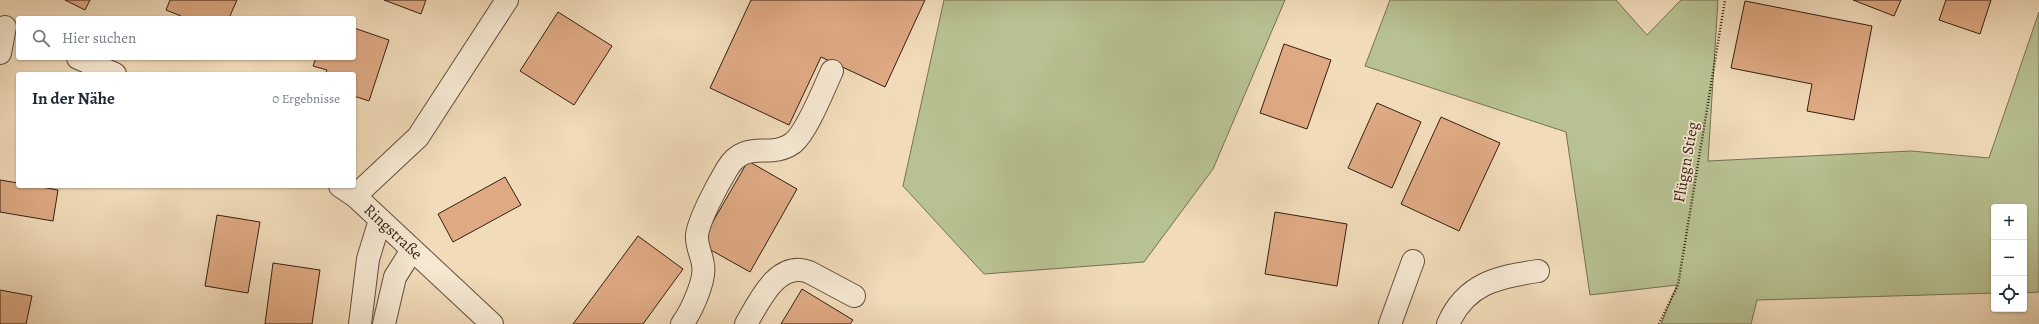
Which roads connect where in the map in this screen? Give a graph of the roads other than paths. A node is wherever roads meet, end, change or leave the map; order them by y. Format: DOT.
graph roads {
  1 [pos="507,0"];
  2 [pos="8,28"];
  3 [pos="0,53"];
  4 [pos="83,60"];
  5 [pos="832,71"];
  6 [pos="111,72"];
  7 [pos="356,184"];
  8 [pos="347,191"];
  9 [pos="380,220"];
  10 [pos="412,250"];
  11 [pos="1414,261"];
  12 [pos="1538,271"];
  13 [pos="854,296"];
  14 [pos="360,324"];
  15 [pos="384,324"];
  16 [pos="492,324"];
  17 [pos="682,324"];
  18 [pos="746,324"];
  19 [pos="1390,324"];
  20 [pos="1448,324"];
  1 -- 7 [label="street, Ringstraße"];
  2 -- 3 [label="street"];
  4 -- 6 [label="street"];
  5 -- 17 [label="street"];
  8 -- 9 [label="street, Ringstraße"];
  9 -- 10 [label="street, Ringstraße"];
  9 -- 14 [label="street"];
  10 -- 15 [label="street"];
  10 -- 16 [label="street, Ringstraße"];
  11 -- 19 [label="street"];
  12 -- 20 [label="street"];
  13 -- 18 [label="street"];
}
